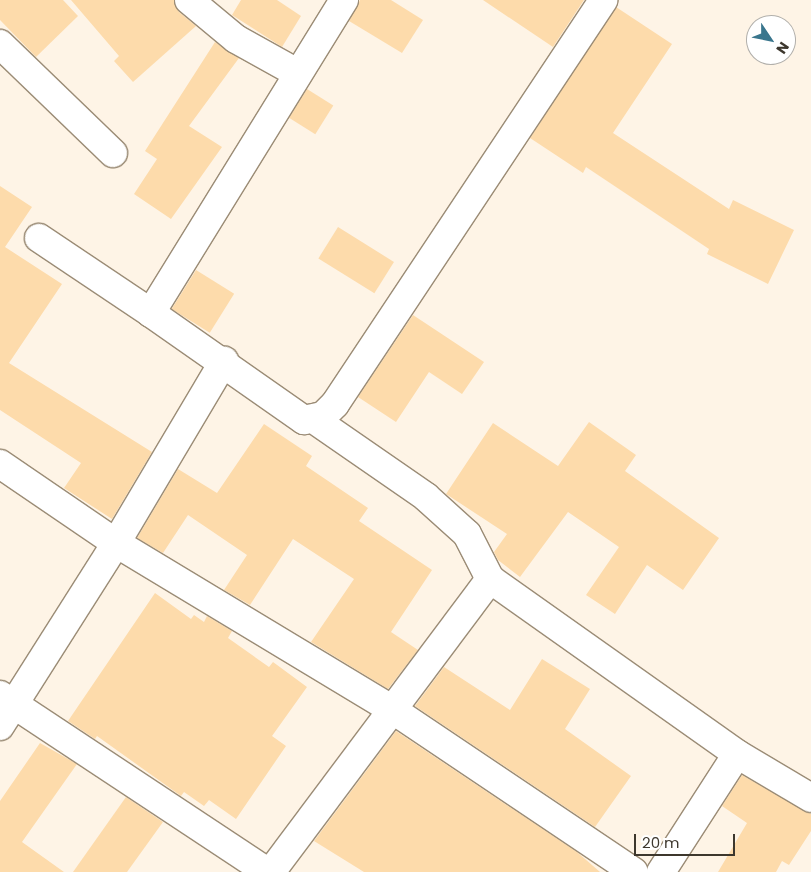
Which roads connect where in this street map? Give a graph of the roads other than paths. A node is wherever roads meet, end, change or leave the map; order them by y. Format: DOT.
graph roads {
  1 [pos="190,0"];
  2 [pos="344,0"];
  3 [pos="603,0"];
  4 [pos="1,49"];
  5 [pos="297,73"];
  6 [pos="113,153"];
  7 [pos="39,238"];
  8 [pos="151,314"];
  9 [pos="224,361"];
  10 [pos="314,420"];
  11 [pos="0,464"];
  12 [pos="116,543"];
  13 [pos="490,578"];
  14 [pos="5,709"];
  15 [pos="393,710"];
  16 [pos="737,754"];
  17 [pos="811,798"];
  18 [pos="267,872"];
  19 [pos="271,872"];
  20 [pos="634,872"];
  21 [pos="661,872"];
  1 -- 5 [label="street"];
  2 -- 5 [label="street"];
  3 -- 10 [label="street"];
  4 -- 6 [label="street"];
  5 -- 8 [label="street"];
  7 -- 8 [label="street"];
  8 -- 9 [label="street"];
  9 -- 10 [label="street"];
  9 -- 12 [label="street"];
  10 -- 13 [label="street"];
  11 -- 12 [label="street"];
  12 -- 14 [label="street"];
  12 -- 15 [label="street"];
  13 -- 15 [label="street"];
  13 -- 16 [label="street"];
  14 -- 18 [label="street"];
  15 -- 19 [label="street"];
  15 -- 20 [label="street"];
  16 -- 17 [label="street"];
  16 -- 21 [label="street"];
}
